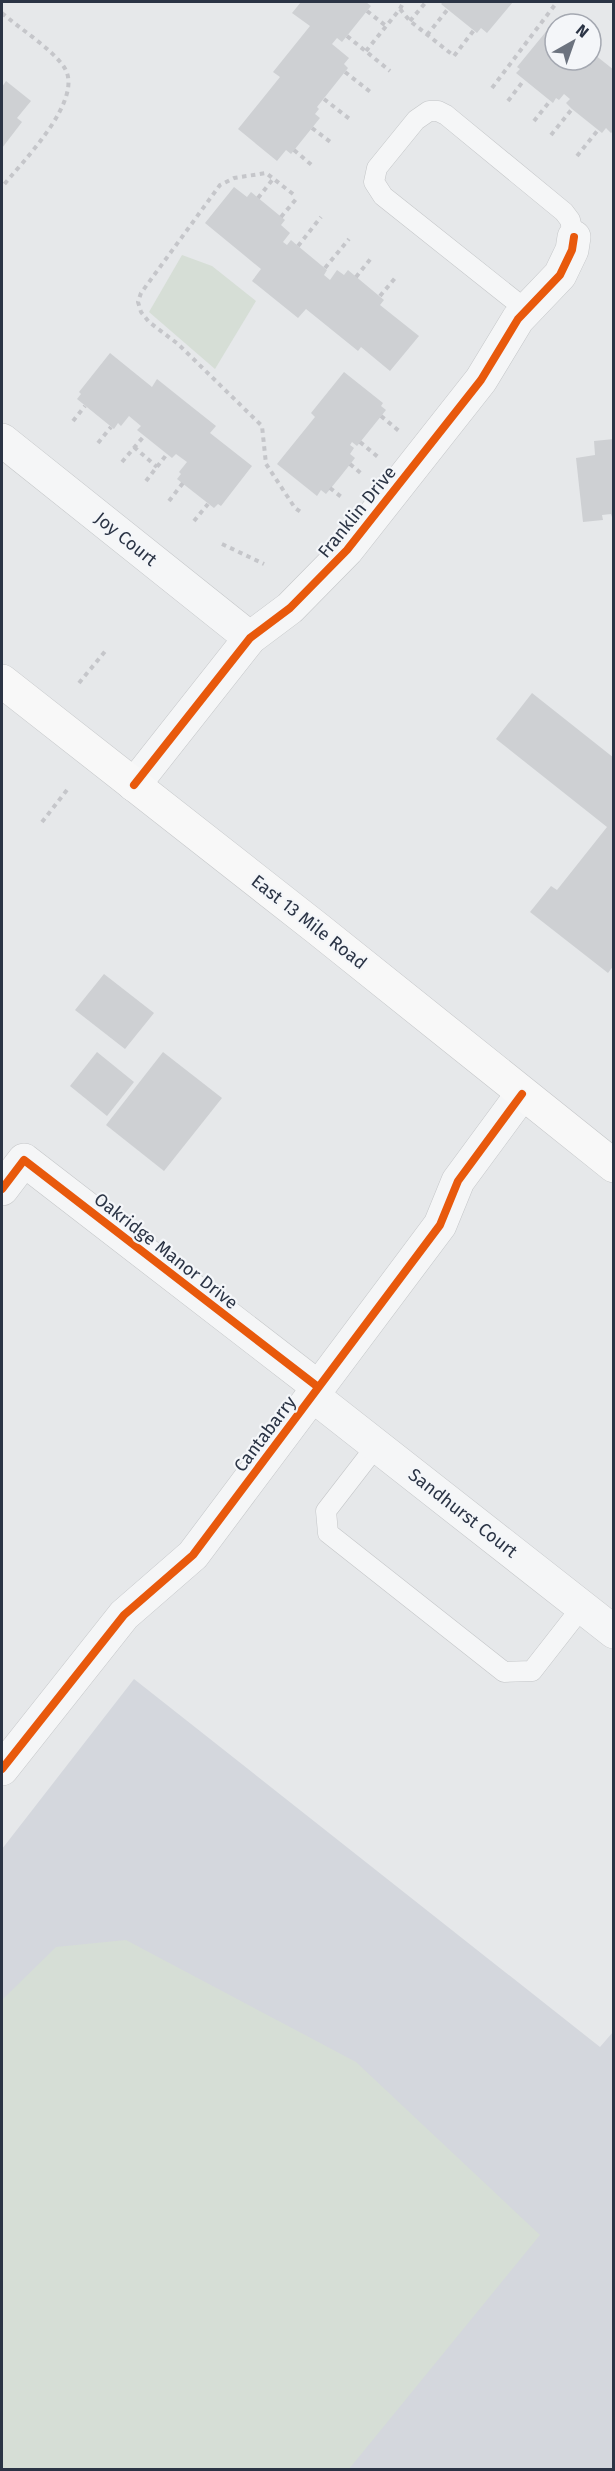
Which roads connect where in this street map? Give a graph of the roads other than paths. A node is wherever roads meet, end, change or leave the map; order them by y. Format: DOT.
graph roads {
  1 [pos="574,237"];
  2 [pos="525,309"];
  3 [pos="2,440"];
  4 [pos="250,638"];
  5 [pos="2,681"];
  6 [pos="134,785"];
  7 [pos="522,1094"];
  8 [pos="614,1166"];
  9 [pos="6,1173"];
  10 [pos="315,1391"];
  11 [pos="377,1445"];
  12 [pos="582,1607"];
  13 [pos="614,1632"];
  14 [pos="2,1769"];
  1 -- 2 [label="street, Franklin Drive"];
  1 -- 2 [label="lane"];
  2 -- 4 [label="street, Franklin Drive"];
  3 -- 4 [label="street, Joy Court"];
  4 -- 6 [label="street, Franklin Drive"];
  5 -- 6 [label="main road, East 13 Mile Road"];
  6 -- 7 [label="main road, East 13 Mile Road"];
  7 -- 8 [label="main road, East 13 Mile Road"];
  7 -- 10 [label="street, Cantabarry"];
  9 -- 10 [label="street, Oakridge Manor Drive"];
  10 -- 11 [label="street, Sandhurst Court"];
  10 -- 14 [label="street, Cantabarry"];
  11 -- 12 [label="street, Sandhurst Court"];
  11 -- 12 [label="lane"];
  12 -- 13 [label="street, Sandhurst Court"];
}
